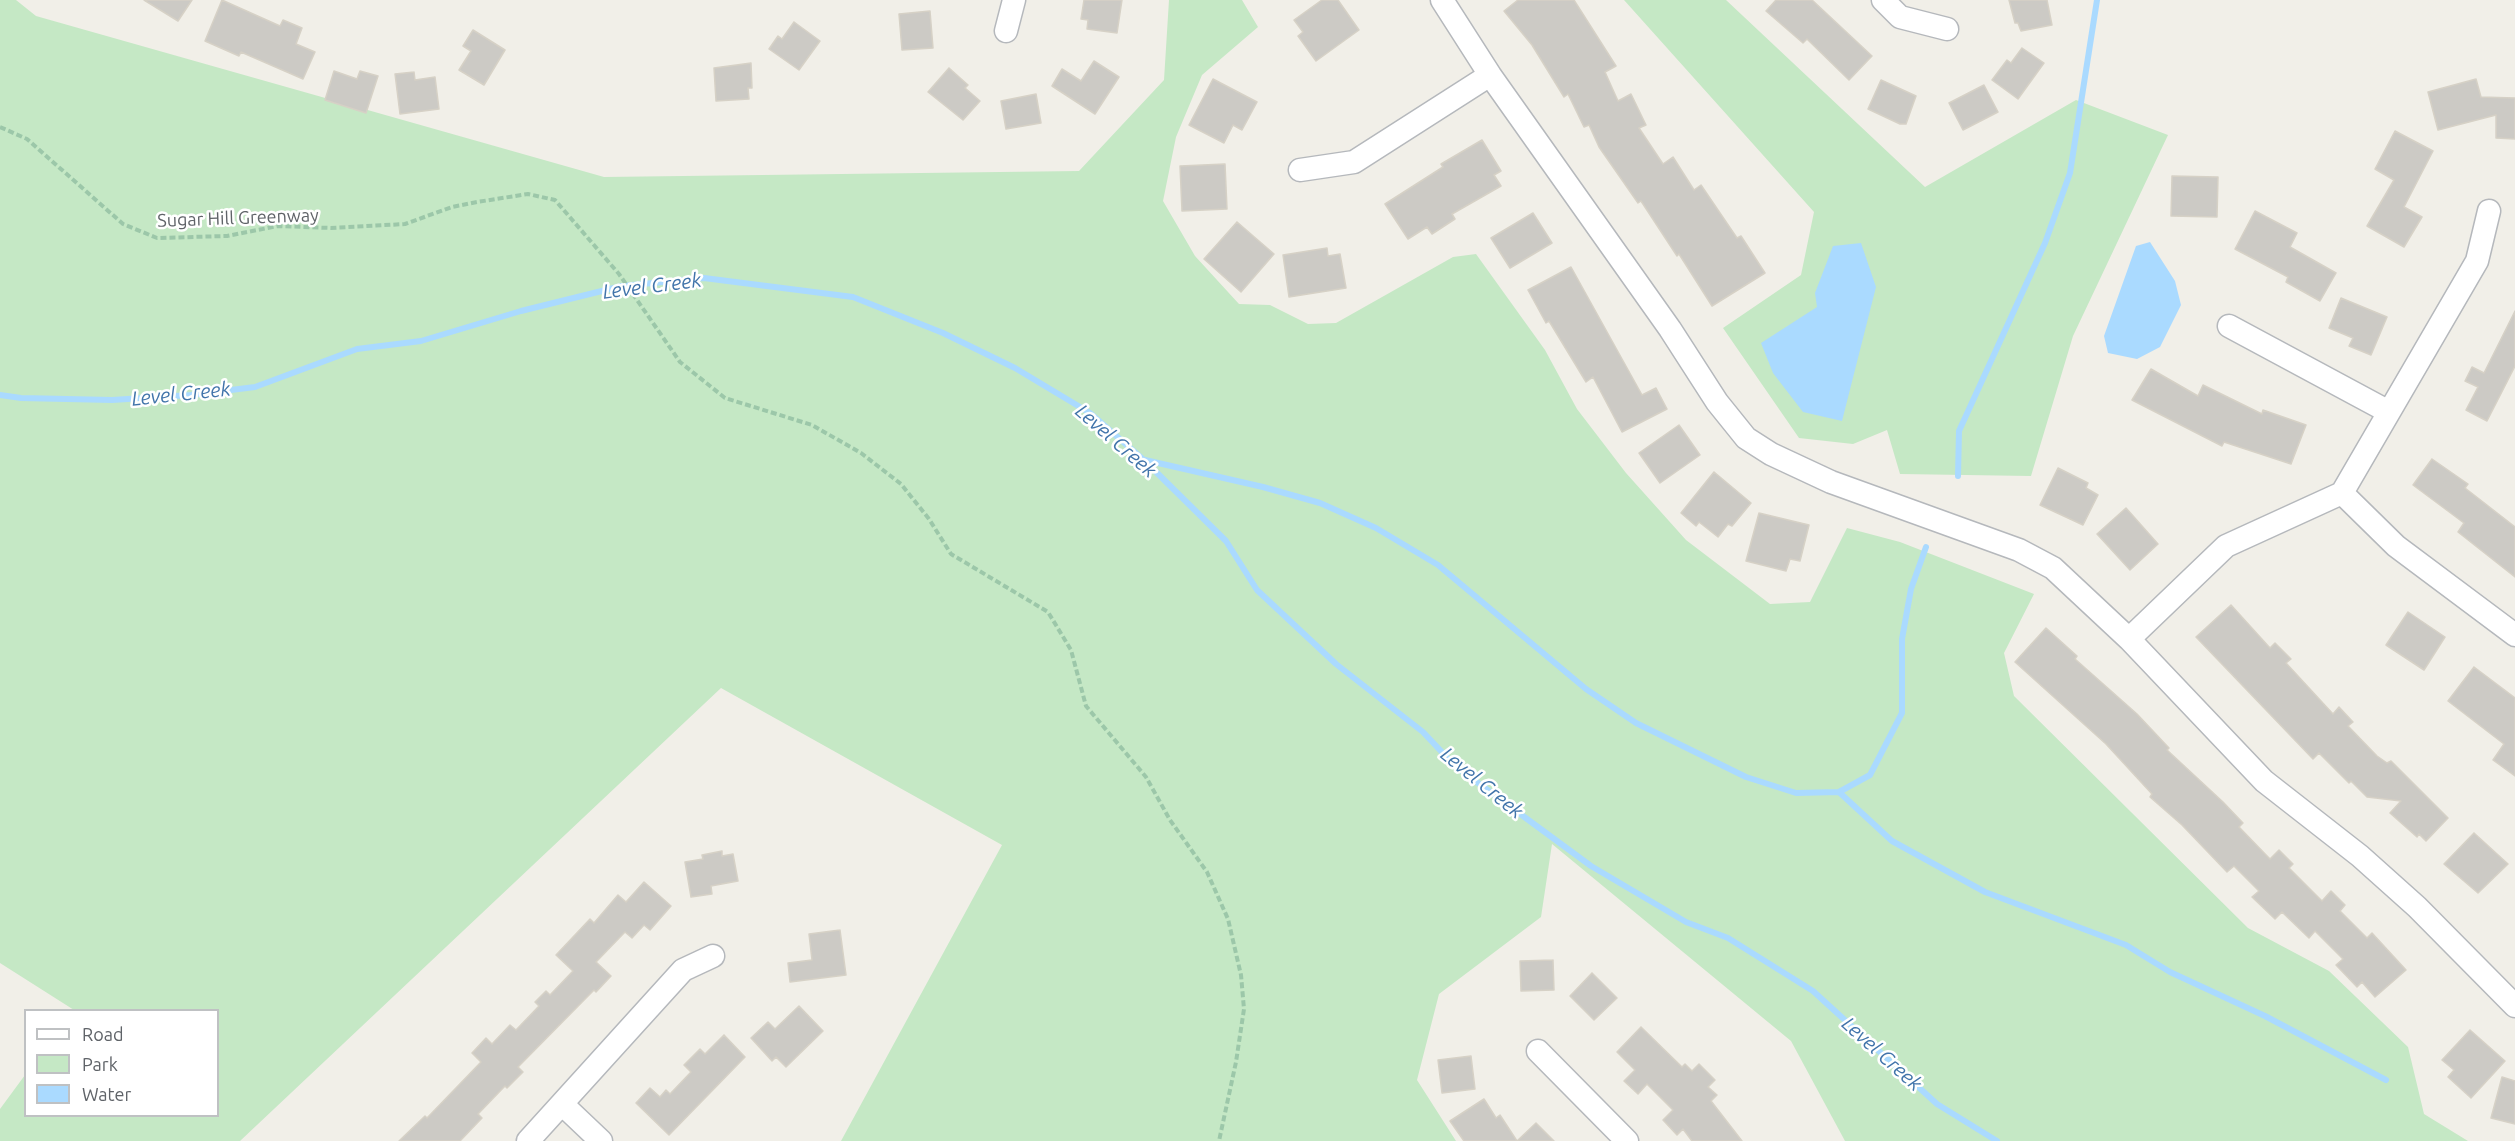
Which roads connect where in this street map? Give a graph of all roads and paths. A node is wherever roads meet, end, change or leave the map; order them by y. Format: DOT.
graph roads {
  1 [pos="1014,0"];
  2 [pos="1442,0"];
  3 [pos="1882,0"];
  4 [pos="1947,29"];
  5 [pos="1006,32"];
  6 [pos="1490,75"];
  7 [pos="0,127"];
  8 [pos="1300,170"];
  9 [pos="2489,211"];
  10 [pos="2229,326"];
  11 [pos="2389,412"];
  12 [pos="2342,493"];
  13 [pos="2515,635"];
  14 [pos="2129,639"];
  15 [pos="713,956"];
  16 [pos="2515,1006"];
  17 [pos="1538,1051"];
  18 [pos="562,1104"];
  19 [pos="528,1141"];
  20 [pos="601,1141"];
  21 [pos="1219,1141"];
  22 [pos="1627,1141"];
  1 -- 5 [label="street"];
  2 -- 6 [label="street"];
  3 -- 4 [label="street"];
  6 -- 8 [label="street"];
  6 -- 14 [label="street"];
  7 -- 21 [label="path, Sugar Hill Greenway"];
  9 -- 11 [label="street"];
  10 -- 11 [label="street"];
  11 -- 12 [label="street"];
  12 -- 13 [label="street"];
  12 -- 14 [label="street"];
  14 -- 16 [label="street"];
  15 -- 18 [label="street"];
  17 -- 22 [label="street"];
  18 -- 19 [label="street"];
  18 -- 20 [label="street"];
}
